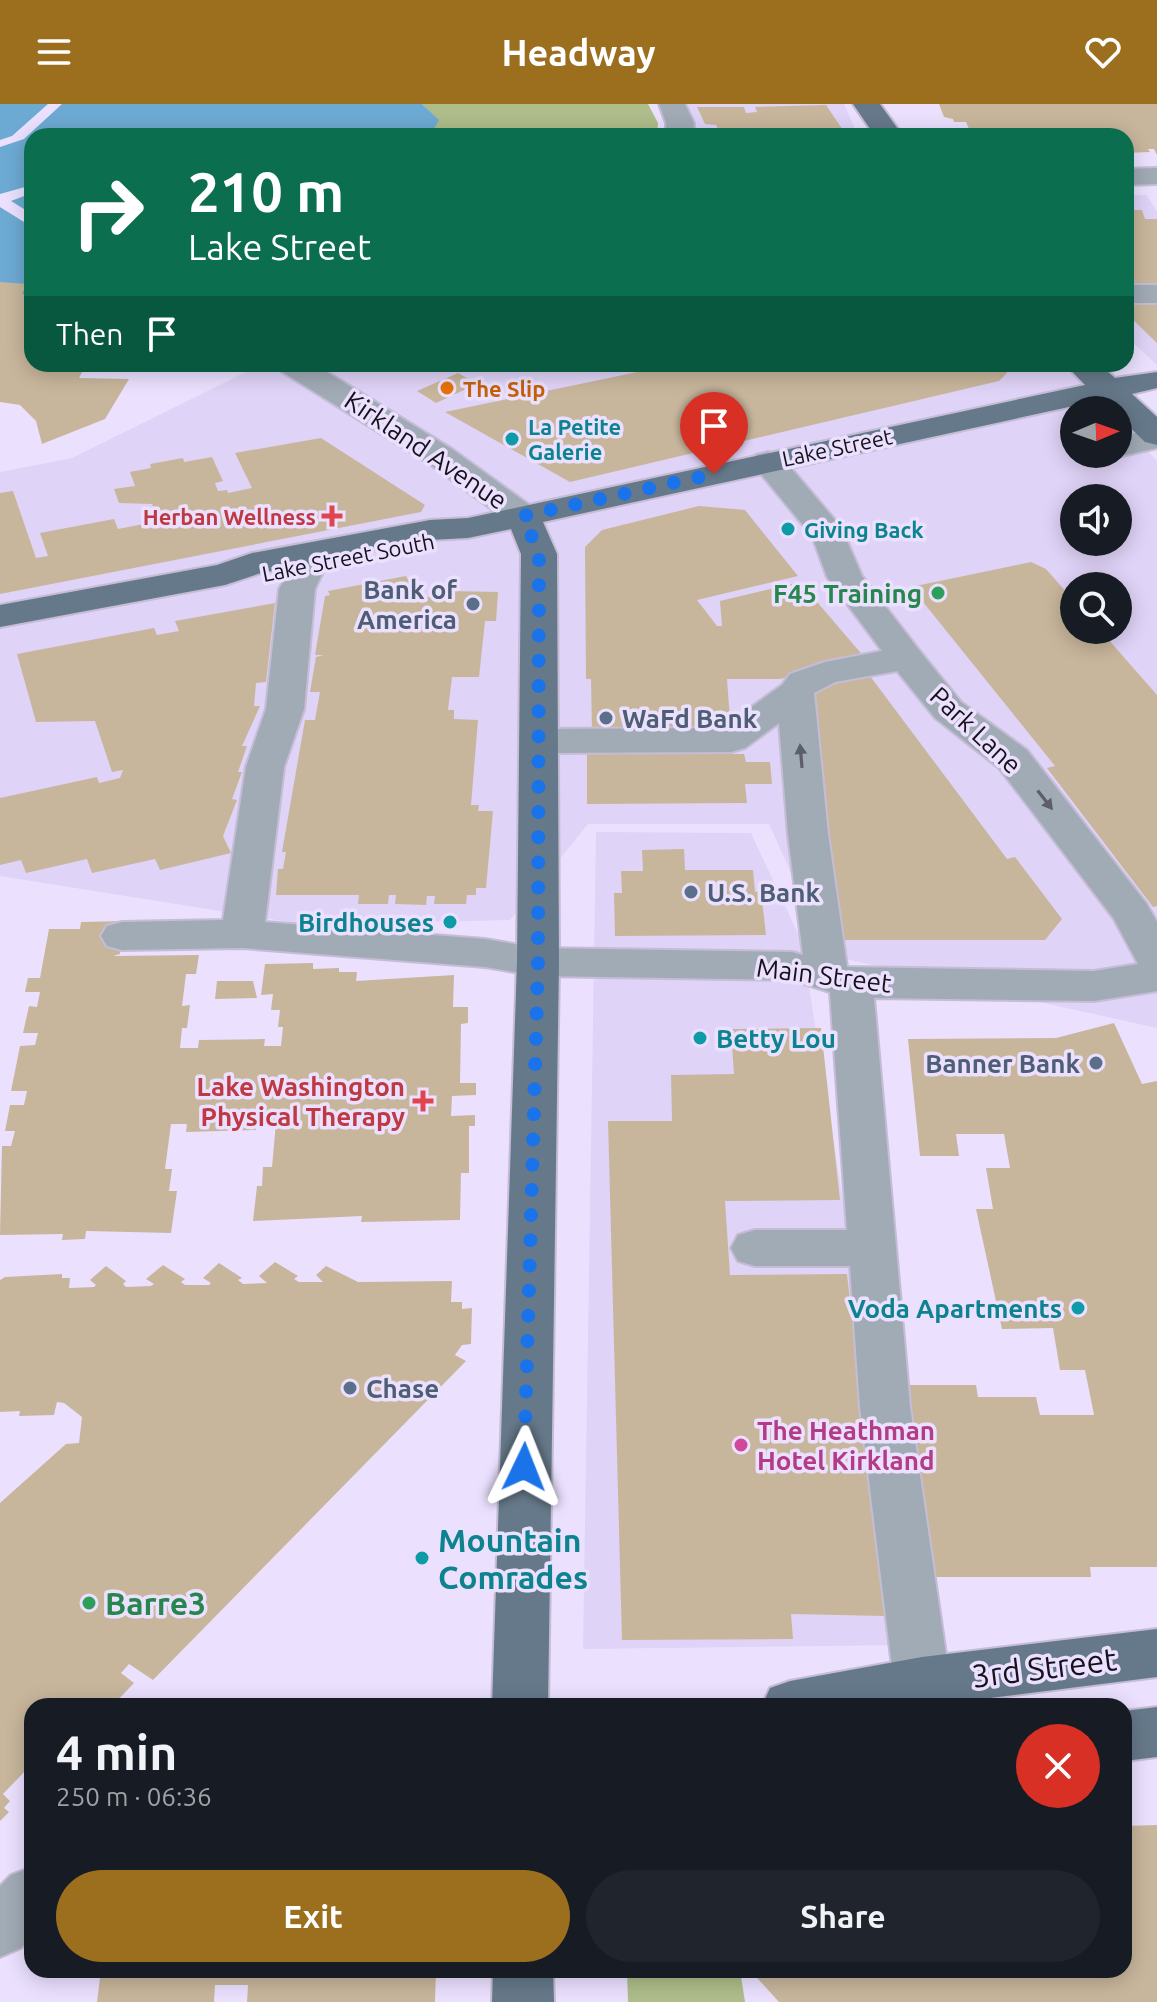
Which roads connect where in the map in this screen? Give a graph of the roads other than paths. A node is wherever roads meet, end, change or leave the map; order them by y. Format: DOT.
graph roads {
  1 [pos="672,104"];
  2 [pos="866,104"];
  3 [pos="680,128"];
  4 [pos="883,128"];
  5 [pos="1157,176"];
  6 [pos="1134,177"];
  7 [pos="1134,294"];
  8 [pos="1157,294"];
  9 [pos="1134,363"];
  10 [pos="305,372"];
  11 [pos="1089,372"];
  12 [pos="1154,383"];
  13 [pos="1108,390"];
  14 [pos="1157,437"];
  15 [pos="1132,443"];
  16 [pos="768,462"];
  17 [pos="523,516"];
  18 [pos="468,528"];
  19 [pos="307,568"];
  20 [pos="225,574"];
  21 [pos="0,616"];
  22 [pos="906,658"];
  23 [pos="795,693"];
  24 [pos="539,741"];
  25 [pos="242,934"];
  26 [pos="122,936"];
  27 [pos="1157,960"];
  28 [pos="538,962"];
  29 [pos="1157,976"];
  30 [pos="839,978"];
  31 [pos="755,1248"];
  32 [pos="873,1248"];
  33 [pos="1157,1653"];
  34 [pos="922,1682"];
  35 [pos="520,1698"];
  36 [pos="834,1698"];
  37 [pos="1157,1732"];
  38 [pos="1132,1735"];
  39 [pos="24,1903"];
  40 [pos="0,1928"];
  41 [pos="523,1978"];
  42 [pos="523,2002"];
  1 -- 3 [label="street"];
  2 -- 4 [label="main road"];
  5 -- 6 [label="street"];
  7 -- 8 [label="street"];
  9 -- 12 [label="main road"];
  10 -- 17 [label="street, Kirkland Avenue"];
  11 -- 13 [label="main road"];
  12 -- 13 [label="main road, Lake Street"];
  13 -- 14 [label="main road"];
  13 -- 16 [label="main road, Lake Street"];
  14 -- 15 [label="street"];
  16 -- 17 [label="main road, Lake Street"];
  16 -- 22 [label="street, Park Lane"];
  17 -- 18 [label="main road, Lake Street South"];
  17 -- 24 [label="main road, Kirkland Avenue"];
  18 -- 19 [label="main road, Lake Street South"];
  18 -- 20 [label="main road, Lake Street South"];
  19 -- 20 [label="main road, Lake Street South"];
  19 -- 25 [label="street"];
  20 -- 21 [label="main road, Lake Street South"];
  22 -- 23 [label="street"];
  22 -- 27 [label="street, Park Lane, one-way"];
  23 -- 24 [label="street"];
  30 -- 23 [label="street, one-way"];
  24 -- 28 [label="main road, Kirkland Avenue"];
  25 -- 26 [label="street, Main Street"];
  25 -- 28 [label="street, Main Street"];
  28 -- 30 [label="street, Main Street"];
  28 -- 35 [label="main road, Kirkland Avenue"];
  29 -- 30 [label="street, Main Street"];
  30 -- 32 [label="street"];
  31 -- 32 [label="street"];
  32 -- 34 [label="street"];
  33 -- 34 [label="main road, 3rd Street"];
  34 -- 36 [label="main road, 3rd Street"];
  37 -- 38 [label="main road"];
  39 -- 40 [label="street"];
  41 -- 42 [label="main road"];
}
